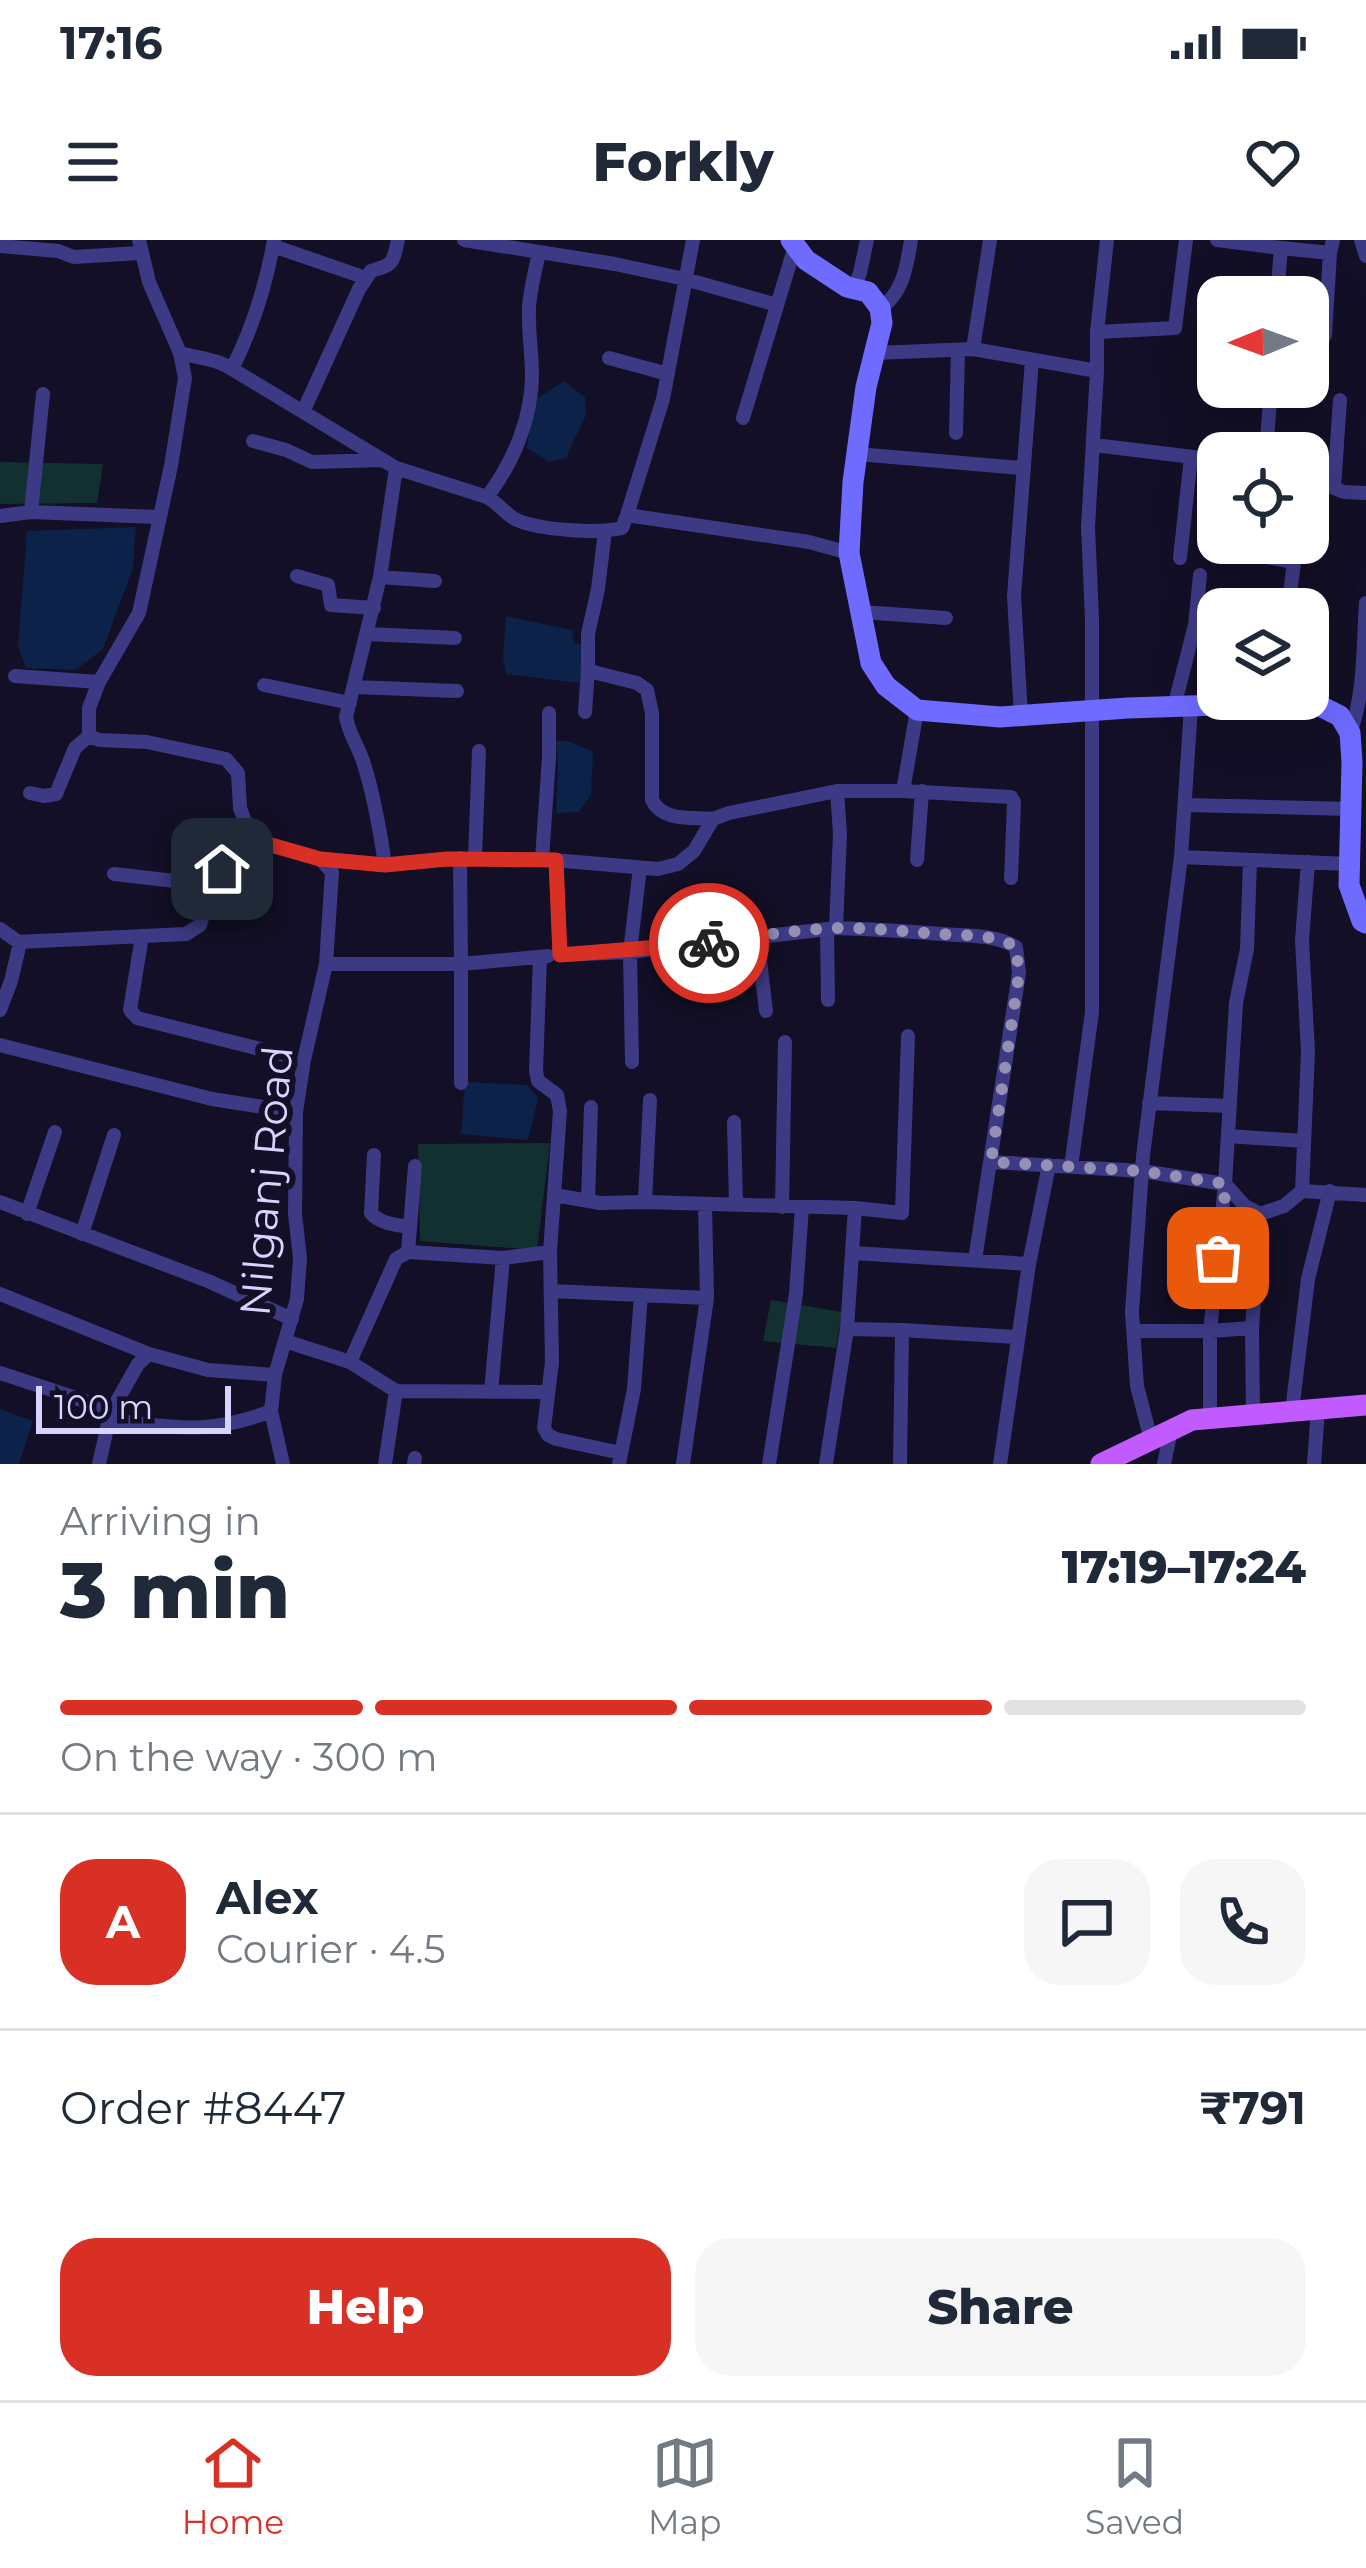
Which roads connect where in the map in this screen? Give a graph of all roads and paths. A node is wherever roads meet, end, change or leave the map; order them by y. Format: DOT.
graph roads {
  1 [pos="398,240"];
  2 [pos="464,240"];
  3 [pos="693,240"];
  4 [pos="867,240"];
  5 [pos="911,240"];
  6 [pos="990,240"];
  7 [pos="1107,240"];
  8 [pos="1186,240"];
  9 [pos="1217,240"];
  10 [pos="1361,240"];
  11 [pos="274,243"];
  12 [pos="793,243"];
  13 [pos="0,246"];
  14 [pos="1331,246"];
  15 [pos="140,247"];
  16 [pos="1281,248"];
  17 [pos="539,253"];
  18 [pos="1366,256"];
  19 [pos="1279,276"];
  20 [pos="1329,276"];
  21 [pos="366,278"];
  22 [pos="685,279"];
  23 [pos="853,289"];
  24 [pos="777,305"];
  25 [pos="880,308"];
  26 [pos="1097,332"];
  27 [pos="965,350"];
  28 [pos="180,353"];
  29 [pos="875,353"];
  30 [pos="609,358"];
  31 [pos="1031,360"];
  32 [pos="232,369"];
  33 [pos="1097,371"];
  34 [pos="668,374"];
  35 [pos="43,394"];
  36 [pos="1340,400"];
  37 [pos="303,412"];
  38 [pos="742,418"];
  39 [pos="956,433"];
  40 [pos="254,441"];
  41 [pos="1094,446"];
  42 [pos="857,454"];
  43 [pos="1191,457"];
  44 [pos="1197,458"];
  45 [pos="381,460"];
  46 [pos="396,468"];
  47 [pos="1022,468"];
  48 [pos="1329,485"];
  49 [pos="1334,487"];
  50 [pos="1366,493"];
  51 [pos="487,496"];
  52 [pos="31,512"];
  53 [pos="627,515"];
  54 [pos="0,516"];
  55 [pos="158,517"];
  56 [pos="605,530"];
  57 [pos="849,553"];
  58 [pos="1180,558"];
  59 [pos="1200,575"];
  60 [pos="297,576"];
  61 [pos="380,577"];
  62 [pos="434,580"];
  63 [pos="1366,603"];
  64 [pos="374,608"];
  65 [pos="862,612"];
  66 [pos="946,618"];
  67 [pos="368,634"];
  68 [pos="455,638"];
  69 [pos="588,668"];
  70 [pos="15,676"];
  71 [pos="99,682"];
  72 [pos="264,686"];
  73 [pos="355,687"];
  74 [pos="457,692"];
  75 [pos="350,703"];
  76 [pos="1197,706"];
  77 [pos="1183,707"];
  78 [pos="917,710"];
  79 [pos="1329,710"];
  80 [pos="1091,711"];
  81 [pos="585,712"];
  82 [pos="549,713"];
  83 [pos="1021,716"];
  84 [pos="1357,725"];
  85 [pos="89,736"];
  86 [pos="479,751"];
  87 [pos="903,790"];
  88 [pos="837,791"];
  89 [pos="922,791"];
  90 [pos="30,793"];
  91 [pos="1186,805"];
  92 [pos="1351,809"];
  93 [pos="713,819"];
  94 [pos="264,843"];
  95 [pos="1181,857"];
  96 [pos="467,858"];
  97 [pos="320,859"];
  98 [pos="549,860"];
  99 [pos="917,860"];
  100 [pos="1250,860"];
  101 [pos="1308,862"];
  102 [pos="1349,863"];
  103 [pos="385,865"];
  104 [pos="640,868"];
  105 [pos="114,874"];
  106 [pos="1011,878"];
  107 [pos="209,885"];
  108 [pos="1366,923"];
  109 [pos="0,929"];
  110 [pos="832,929"];
  111 [pos="757,935"];
  112 [pos="142,936"];
  113 [pos="18,942"];
  114 [pos="630,952"];
  115 [pos="560,955"];
  116 [pos="540,957"];
  117 [pos="326,964"];
  118 [pos="461,964"];
  119 [pos="828,1000"];
  120 [pos="0,1010"];
  121 [pos="766,1011"];
  122 [pos="908,1036"];
  123 [pos="785,1042"];
  124 [pos="0,1045"];
  125 [pos="304,1060"];
  126 [pos="632,1062"];
  127 [pos="461,1083"];
  128 [pos="650,1100"];
  129 [pos="1149,1103"];
  130 [pos="1230,1106"];
  131 [pos="591,1107"];
  132 [pos="296,1112"];
  133 [pos="734,1122"];
  134 [pos="55,1132"];
  135 [pos="114,1135"];
  136 [pos="1228,1136"];
  137 [pos="1304,1141"];
  138 [pos="374,1155"];
  139 [pos="991,1162"];
  140 [pos="415,1166"];
  141 [pos="1049,1166"];
  142 [pos="1071,1167"];
  143 [pos="1142,1171"];
  144 [pos="1226,1184"];
  145 [pos="1302,1191"];
  146 [pos="1330,1192"];
  147 [pos="554,1195"];
  148 [pos="1366,1196"];
  149 [pos="588,1201"];
  150 [pos="0,1202"];
  151 [pos="645,1202"];
  152 [pos="736,1204"];
  153 [pos="705,1205"];
  154 [pos="782,1207"];
  155 [pos="802,1207"];
  156 [pos="855,1208"];
  157 [pos="27,1214"];
  158 [pos="1260,1214"];
  159 [pos="410,1228"];
  160 [pos="82,1234"];
  161 [pos="408,1252"];
  162 [pos="550,1252"];
  163 [pos="853,1253"];
  164 [pos="503,1258"];
  165 [pos="974,1260"];
  166 [pos="1029,1264"];
  167 [pos="551,1292"];
  168 [pos="0,1294"];
  169 [pos="641,1295"];
  170 [pos="707,1298"];
  171 [pos="292,1319"];
  172 [pos="1252,1328"];
  173 [pos="847,1329"];
  174 [pos="902,1330"];
  175 [pos="1134,1330"];
  176 [pos="1210,1331"];
  177 [pos="1016,1337"];
  178 [pos="285,1341"];
  179 [pos="149,1354"];
  180 [pos="350,1362"];
  181 [pos="0,1373"];
  182 [pos="275,1375"];
  183 [pos="395,1391"];
  184 [pos="491,1392"];
  185 [pos="548,1392"];
  186 [pos="1366,1405"];
  187 [pos="1318,1409"];
  188 [pos="271,1411"];
  189 [pos="1292,1412"];
  190 [pos="110,1415"];
  191 [pos="1253,1415"];
  192 [pos="1210,1419"];
  193 [pos="1161,1435"];
  194 [pos="620,1458"];
  195 [pos="99,1464"];
  196 [pos="283,1464"];
  197 [pos="385,1464"];
  198 [pos="683,1464"];
  199 [pos="769,1464"];
  200 [pos="826,1464"];
  201 [pos="900,1464"];
  202 [pos="1000,1464"];
  203 [pos="1102,1464"];
  204 [pos="1164,1464"];
  205 [pos="1314,1464"];
  1 -- 21 [label="street"];
  2 -- 17 [label="street"];
  3 -- 22 [label="street"];
  4 -- 23 [label="street"];
  5 -- 25 [label="street"];
  6 -- 27 [label="street"];
  7 -- 26 [label="street"];
  8 -- 26 [label="street"];
  9 -- 16 [label="street"];
  10 -- 18 [label="street"];
  11 -- 21 [label="street"];
  11 -- 32 [label="street"];
  12 -- 23 [label="street"];
  12 -- 24 [label="street"];
  13 -- 15 [label="street"];
  14 -- 16 [label="street"];
  14 -- 20 [label="street"];
  15 -- 28 [label="street"];
  16 -- 19 [label="street"];
  17 -- 22 [label="street"];
  17 -- 51 [label="street"];
  21 -- 37 [label="street"];
  22 -- 24 [label="street"];
  22 -- 34 [label="street"];
  23 -- 25 [label="street"];
  24 -- 38 [label="street"];
  25 -- 29 [label="street"];
  26 -- 33 [label="street"];
  27 -- 29 [label="street"];
  27 -- 31 [label="street"];
  27 -- 39 [label="street"];
  28 -- 32 [label="street"];
  28 -- 55 [label="street"];
  29 -- 42 [label="street"];
  30 -- 34 [label="street"];
  31 -- 33 [label="street"];
  31 -- 47 [label="street"];
  32 -- 37 [label="street"];
  33 -- 41 [label="street"];
  34 -- 53 [label="street"];
  35 -- 52 [label="street"];
  36 -- 49 [label="street"];
  37 -- 45 [label="street"];
  40 -- 45 [label="street"];
  41 -- 43 [label="street"];
  41 -- 80 [label="street"];
  42 -- 47 [label="street"];
  42 -- 57 [label="street"];
  43 -- 44 [label="street"];
  43 -- 58 [label="street"];
  45 -- 46 [label="street"];
  46 -- 51 [label="street"];
  46 -- 61 [label="street"];
  47 -- 83 [label="street"];
  48 -- 49 [label="street"];
  49 -- 50 [label="street"];
  51 -- 56 [label="street"];
  52 -- 54 [label="street"];
  52 -- 55 [label="street"];
  53 -- 56 [label="street"];
  53 -- 57 [label="street"];
  55 -- 71 [label="street"];
  56 -- 69 [label="street"];
  57 -- 65 [label="street"];
  59 -- 77 [label="street"];
  60 -- 64 [label="street"];
  61 -- 62 [label="street"];
  61 -- 64 [label="street"];
  63 -- 84 [label="street"];
  64 -- 67 [label="street"];
  65 -- 66 [label="street"];
  65 -- 78 [label="street"];
  67 -- 68 [label="street"];
  67 -- 73 [label="street"];
  69 -- 81 [label="street"];
  69 -- 93 [label="street"];
  70 -- 71 [label="street"];
  71 -- 85 [label="street"];
  72 -- 75 [label="street"];
  73 -- 74 [label="street"];
  73 -- 75 [label="street"];
  75 -- 103 [label="street"];
  76 -- 77 [label="street"];
  77 -- 80 [label="street"];
  77 -- 91 [label="street"];
  78 -- 83 [label="street"];
  78 -- 87 [label="street"];
  79 -- 84 [label="street"];
  80 -- 83 [label="street"];
  80 -- 142 [label="street"];
  82 -- 98 [label="street"];
  84 -- 92 [label="street"];
  85 -- 90 [label="street"];
  85 -- 94 [label="street"];
  86 -- 96 [label="street"];
  87 -- 88 [label="street"];
  87 -- 89 [label="street"];
  88 -- 93 [label="street"];
  88 -- 110 [label="street"];
  89 -- 99 [label="street"];
  89 -- 106 [label="street"];
  91 -- 92 [label="street"];
  91 -- 95 [label="street"];
  92 -- 102 [label="street"];
  93 -- 104 [label="street"];
  94 -- 97 [label="street"];
  94 -- 107 [label="street"];
  95 -- 100 [label="street"];
  95 -- 129 [label="street"];
  96 -- 98 [label="street"];
  96 -- 103 [label="street"];
  96 -- 118 [label="street"];
  97 -- 103 [label="street"];
  97 -- 117 [label="street, Nilganj Road"];
  98 -- 104 [label="street"];
  98 -- 115 [label="street"];
  100 -- 101 [label="street"];
  100 -- 130 [label="street"];
  101 -- 102 [label="street"];
  101 -- 137 [label="street"];
  102 -- 108 [label="street"];
  104 -- 114 [label="street"];
  105 -- 107 [label="street"];
  107 -- 112 [label="street"];
  109 -- 113 [label="street"];
  110 -- 111 [label="street"];
  110 -- 119 [label="street"];
  110 -- 139 [label="street"];
  111 -- 114 [label="street"];
  111 -- 121 [label="street"];
  112 -- 113 [label="street"];
  112 -- 125 [label="street"];
  113 -- 120 [label="street"];
  114 -- 115 [label="street"];
  114 -- 126 [label="street"];
  115 -- 116 [label="street"];
  116 -- 118 [label="street"];
  116 -- 147 [label="street"];
  117 -- 118 [label="street"];
  117 -- 125 [label="street, Nilganj Road"];
  118 -- 127 [label="street"];
  122 -- 156 [label="street"];
  123 -- 154 [label="street"];
  124 -- 132 [label="street"];
  125 -- 132 [label="street, Nilganj Road"];
  128 -- 151 [label="street"];
  129 -- 130 [label="street"];
  129 -- 143 [label="street"];
  130 -- 136 [label="street"];
  131 -- 149 [label="street"];
  132 -- 171 [label="street, Nilganj Road"];
  133 -- 152 [label="street"];
  134 -- 157 [label="street"];
  135 -- 160 [label="street"];
  136 -- 137 [label="street"];
  136 -- 144 [label="street"];
  137 -- 145 [label="street"];
  138 -- 159 [label="street"];
  139 -- 141 [label="street"];
  139 -- 165 [label="street"];
  140 -- 159 [label="street"];
  141 -- 142 [label="street"];
  141 -- 166 [label="street"];
  142 -- 143 [label="street"];
  143 -- 144 [label="street"];
  143 -- 175 [label="street"];
  144 -- 158 [label="street"];
  144 -- 176 [label="street"];
  145 -- 146 [label="street"];
  145 -- 158 [label="street"];
  146 -- 148 [label="street"];
  146 -- 189 [label="street"];
  147 -- 149 [label="street"];
  147 -- 162 [label="street"];
  149 -- 151 [label="street"];
  150 -- 157 [label="street"];
  151 -- 153 [label="street"];
  152 -- 153 [label="street"];
  152 -- 154 [label="street"];
  153 -- 170 [label="street"];
  154 -- 155 [label="street"];
  155 -- 156 [label="street"];
  155 -- 199 [label="street"];
  156 -- 163 [label="street"];
  157 -- 160 [label="street"];
  158 -- 172 [label="street"];
  159 -- 161 [label="street"];
  160 -- 171 [label="street"];
  161 -- 164 [label="street"];
  161 -- 180 [label="street"];
  162 -- 164 [label="street"];
  162 -- 167 [label="street"];
  163 -- 165 [label="street"];
  163 -- 173 [label="street"];
  164 -- 184 [label="street"];
  165 -- 166 [label="street"];
  166 -- 177 [label="street"];
  167 -- 169 [label="street"];
  167 -- 185 [label="street"];
  168 -- 179 [label="street"];
  169 -- 170 [label="street"];
  169 -- 194 [label="street"];
  170 -- 198 [label="street"];
  171 -- 178 [label="street, Nilganj Road"];
  172 -- 176 [label="street"];
  172 -- 191 [label="street"];
  173 -- 174 [label="street"];
  173 -- 200 [label="street"];
  174 -- 177 [label="street"];
  174 -- 201 [label="street"];
  175 -- 176 [label="street"];
  175 -- 193 [label="street"];
  176 -- 192 [label="street"];
  177 -- 202 [label="street"];
  178 -- 180 [label="street"];
  178 -- 182 [label="street, Nilganj Road"];
  179 -- 182 [label="street"];
  179 -- 190 [label="street"];
  180 -- 183 [label="street"];
  181 -- 190 [label="street"];
  182 -- 188 [label="street, Nilganj Road"];
  183 -- 184 [label="street"];
  183 -- 197 [label="street"];
  184 -- 185 [label="street"];
  185 -- 194 [label="street"];
  186 -- 187 [label="main road"];
  187 -- 189 [label="main road"];
  187 -- 205 [label="street"];
  188 -- 190 [label="street"];
  188 -- 196 [label="street, Nilganj Road"];
  189 -- 191 [label="main road"];
  190 -- 195 [label="street"];
  191 -- 192 [label="main road"];
  192 -- 193 [label="main road"];
  193 -- 203 [label="main road"];
  193 -- 204 [label="street"];
}
